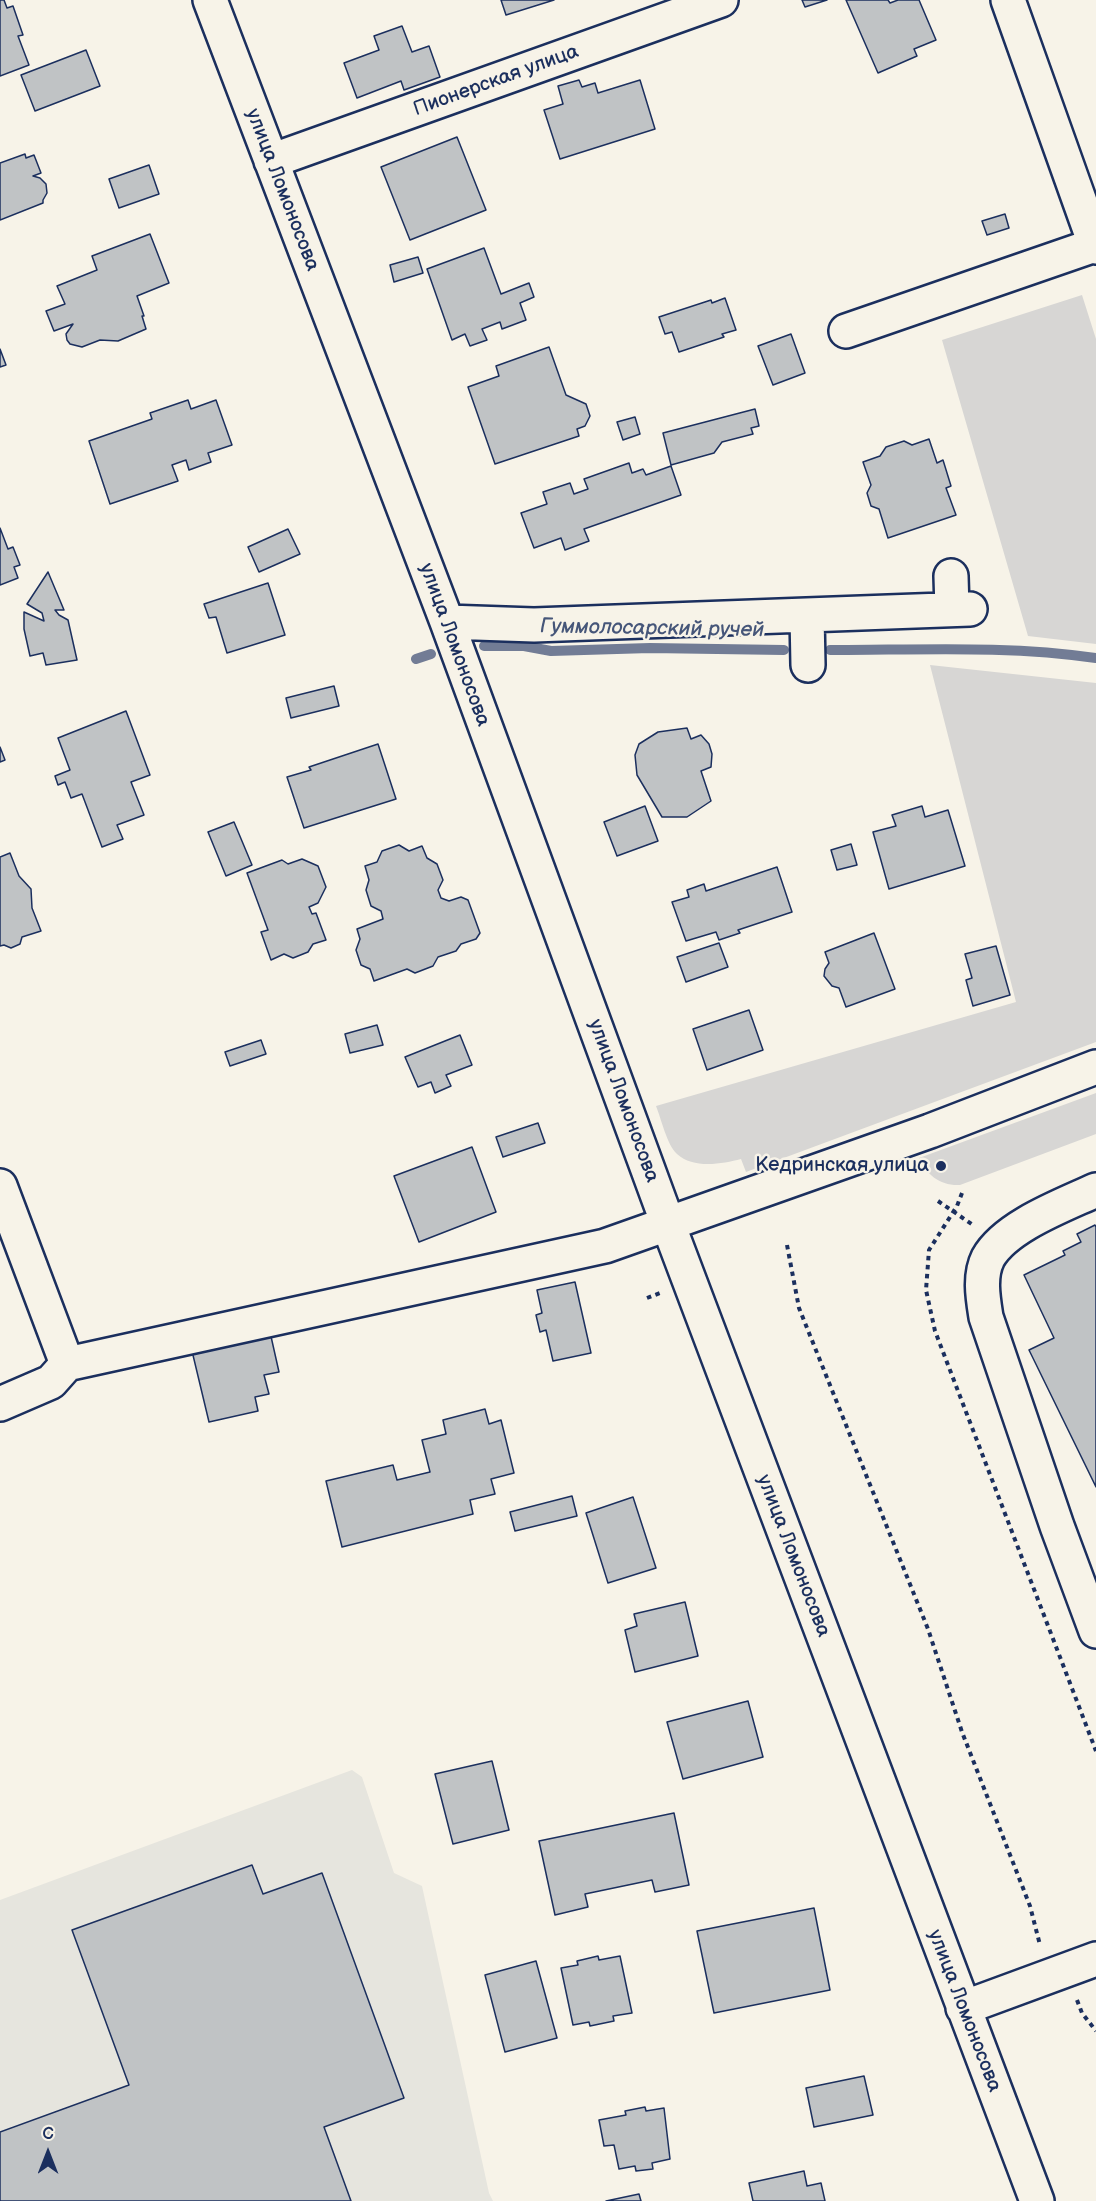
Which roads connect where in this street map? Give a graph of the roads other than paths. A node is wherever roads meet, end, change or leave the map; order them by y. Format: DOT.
graph roads {
  1 [pos="210,0"];
  2 [pos="721,0"];
  3 [pos="1008,0"];
  4 [pos="271,161"];
  5 [pos="1096,246"];
  6 [pos="846,331"];
  7 [pos="951,576"];
  8 [pos="807,615"];
  9 [pos="447,622"];
  10 [pos="808,665"];
  11 [pos="1096,1068"];
  12 [pos="0,1186"];
  13 [pos="1096,1190"];
  14 [pos="668,1224"];
  15 [pos="67,1364"];
  16 [pos="0,1404"];
  17 [pos="1096,1631"];
  18 [pos="1096,1959"];
  19 [pos="963,2008"];
  20 [pos="1036,2201"];
  1 -- 4 [label="street, улица Ломоносова"];
  2 -- 4 [label="street, Пионерская улица"];
  3 -- 5 [label="street"];
  4 -- 9 [label="street, улица Ломоносова"];
  5 -- 6 [label="street"];
  7 -- 8 [label="street"];
  8 -- 9 [label="street"];
  8 -- 10 [label="street"];
  9 -- 14 [label="street, улица Ломоносова"];
  11 -- 14 [label="street"];
  12 -- 15 [label="street"];
  13 -- 17 [label="street"];
  14 -- 15 [label="street"];
  14 -- 19 [label="street, улица Ломоносова"];
  15 -- 16 [label="street"];
  18 -- 19 [label="street"];
  19 -- 20 [label="street, улица Ломоносова"];
}
